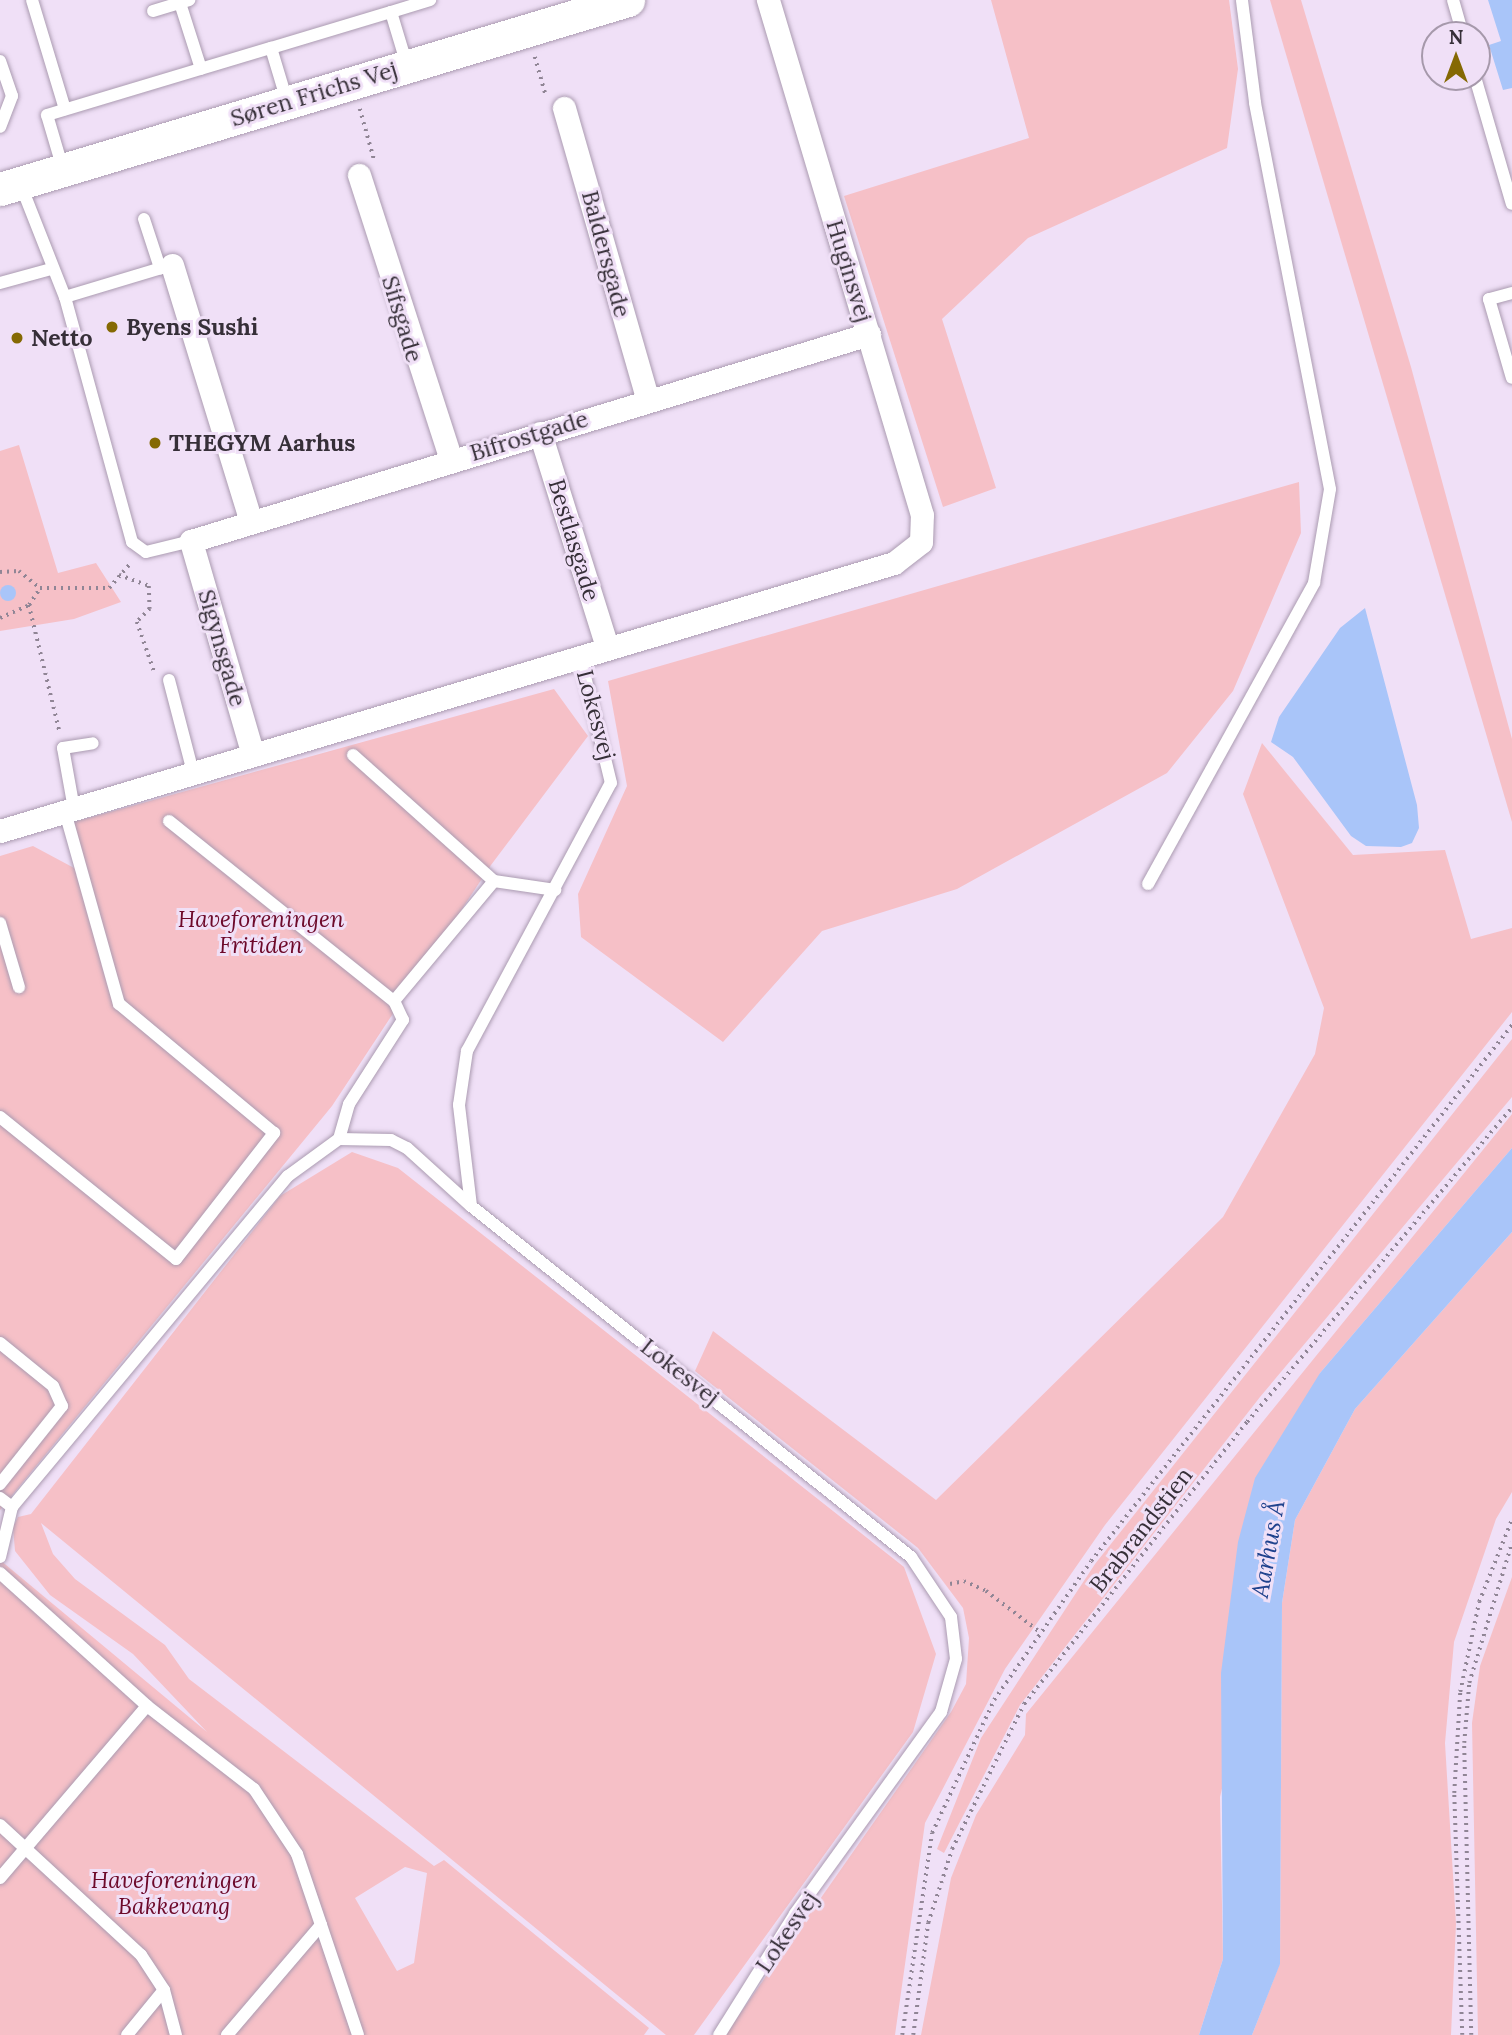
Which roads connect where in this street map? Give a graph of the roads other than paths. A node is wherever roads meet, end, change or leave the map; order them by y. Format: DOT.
graph roads {
  1 [pos="32,0"];
  2 [pos="430,0"];
  3 [pos="628,0"];
  4 [pos="768,0"];
  5 [pos="1242,0"];
  6 [pos="1453,0"];
  7 [pos="184,1"];
  8 [pos="577,7"];
  9 [pos="153,10"];
  10 [pos="391,12"];
  11 [pos="1459,21"];
  12 [pos="271,48"];
  13 [pos="0,61"];
  14 [pos="408,66"];
  15 [pos="201,69"];
  16 [pos="1479,91"];
  17 [pos="287,102"];
  18 [pos="564,108"];
  19 [pos="65,109"];
  20 [pos="0,127"];
  21 [pos="64,169"];
  22 [pos="359,175"];
  23 [pos="7,181"];
  24 [pos="1512,204"];
  25 [pos="144,219"];
  26 [pos="166,266"];
  27 [pos="51,269"];
  28 [pos="0,283"];
  29 [pos="1512,293"];
  30 [pos="65,297"];
  31 [pos="869,334"];
  32 [pos="1512,378"];
  33 [pos="648,400"];
  34 [pos="540,433"];
  35 [pos="451,460"];
  36 [pos="251,522"];
  37 [pos="191,541"];
  38 [pos="921,542"];
  39 [pos="607,647"];
  40 [pos="580,656"];
  41 [pos="169,680"];
  42 [pos="93,743"];
  43 [pos="253,755"];
  44 [pos="353,755"];
  45 [pos="193,772"];
  46 [pos="69,810"];
  47 [pos="169,821"];
  48 [pos="0,831"];
  49 [pos="494,881"];
  50 [pos="1148,884"];
  51 [pos="555,890"];
  52 [pos="0,923"];
  53 [pos="19,987"];
  54 [pos="394,1001"];
  55 [pos="0,1117"];
  56 [pos="339,1139"];
  57 [pos="471,1206"];
  58 [pos="0,1343"];
  59 [pos="0,1484"];
  60 [pos="0,1498"];
  61 [pos="12,1507"];
  62 [pos="0,1557"];
  63 [pos="0,1573"];
  64 [pos="147,1706"];
  65 [pos="0,1825"];
  66 [pos="26,1847"];
  67 [pos="0,1878"];
  68 [pos="321,1925"];
  69 [pos="164,1990"];
  70 [pos="127,2035"];
  71 [pos="176,2035"];
  72 [pos="227,2035"];
  73 [pos="358,2035"];
  74 [pos="719,2035"];
  1 -- 19 [label="lane"];
  2 -- 10 [label="lane"];
  3 -- 8 [label="street, Søren Frichs Vej"];
  4 -- 31 [label="street, Huginsvej"];
  5 -- 50 [label="lane"];
  6 -- 11 [label="lane"];
  7 -- 9 [label="lane"];
  7 -- 15 [label="lane"];
  8 -- 14 [label="street, Søren Frichs Vej"];
  10 -- 12 [label="lane"];
  10 -- 14 [label="lane"];
  12 -- 15 [label="lane"];
  12 -- 17 [label="lane"];
  13 -- 20 [label="lane"];
  14 -- 17 [label="street, Søren Frichs Vej"];
  15 -- 19 [label="lane"];
  16 -- 24 [label="lane"];
  17 -- 21 [label="street, Søren Frichs Vej"];
  18 -- 33 [label="street, Baldersgade"];
  19 -- 21 [label="lane"];
  21 -- 23 [label="street, Søren Frichs Vej"];
  22 -- 35 [label="street, Sifsgade"];
  23 -- 27 [label="lane"];
  25 -- 26 [label="lane"];
  26 -- 30 [label="lane"];
  26 -- 36 [label="street"];
  27 -- 28 [label="lane"];
  27 -- 30 [label="lane"];
  29 -- 32 [label="lane"];
  30 -- 37 [label="lane"];
  31 -- 33 [label="street, Bifrostgade"];
  31 -- 38 [label="street, Huginsvej"];
  33 -- 34 [label="street, Bifrostgade"];
  34 -- 35 [label="street, Bifrostgade"];
  34 -- 39 [label="street, Bestlasgade"];
  35 -- 36 [label="street, Bifrostgade"];
  36 -- 37 [label="street, Bifrostgade"];
  37 -- 43 [label="street, Sigynsgade"];
  38 -- 39 [label="street, Lokesvej"];
  39 -- 40 [label="street, Lokesvej"];
  40 -- 43 [label="street, Lokesvej"];
  40 -- 51 [label="lane, Lokesvej"];
  41 -- 45 [label="lane"];
  42 -- 46 [label="lane"];
  43 -- 45 [label="street, Lokesvej"];
  44 -- 49 [label="lane"];
  45 -- 46 [label="street, Lokesvej"];
  46 -- 48 [label="street, Lokesvej"];
  46 -- 55 [label="lane"];
  47 -- 54 [label="lane"];
  49 -- 51 [label="lane"];
  49 -- 54 [label="lane"];
  51 -- 57 [label="lane, Lokesvej"];
  52 -- 53 [label="lane"];
  54 -- 56 [label="lane"];
  56 -- 57 [label="lane"];
  56 -- 61 [label="lane"];
  57 -- 74 [label="lane, Lokesvej"];
  58 -- 59 [label="lane"];
  60 -- 61 [label="lane"];
  61 -- 62 [label="lane"];
  63 -- 64 [label="lane"];
  64 -- 66 [label="lane"];
  64 -- 68 [label="lane"];
  65 -- 66 [label="lane"];
  66 -- 67 [label="lane"];
  66 -- 69 [label="lane"];
  68 -- 72 [label="lane"];
  68 -- 73 [label="lane"];
  69 -- 70 [label="lane"];
  69 -- 71 [label="lane"];
}
